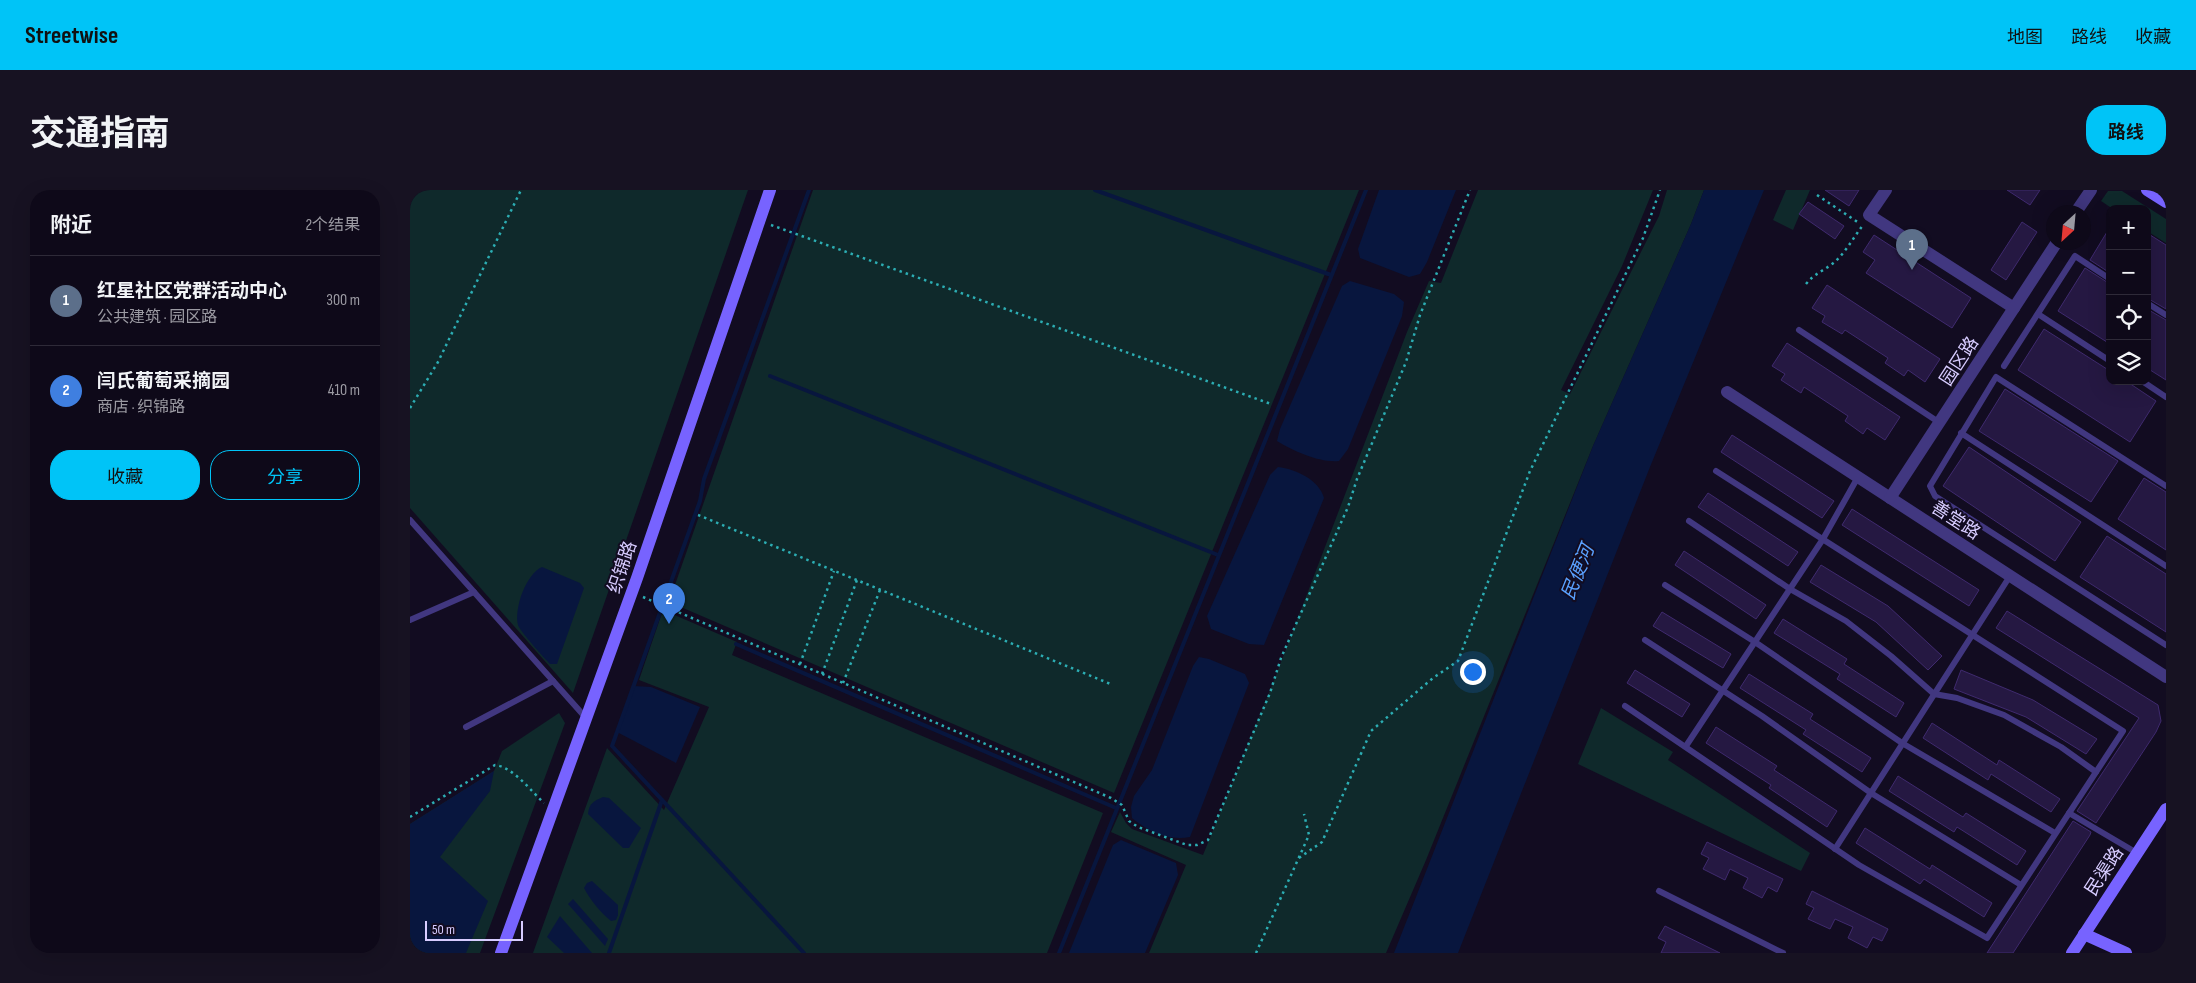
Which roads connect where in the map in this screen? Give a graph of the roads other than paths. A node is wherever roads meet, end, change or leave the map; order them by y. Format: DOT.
graph roads {
  1 [pos="770,190"];
  2 [pos="1886,190"];
  3 [pos="2091,190"];
  4 [pos="2147,190"];
  5 [pos="2166,202"];
  6 [pos="2081,205"];
  7 [pos="2052,250"];
  8 [pos="2106,276"];
  9 [pos="2151,306"];
  10 [pos="2014,308"];
  11 [pos="2038,314"];
  12 [pos="2166,315"];
  13 [pos="1799,330"];
  14 [pos="2106,358"];
  15 [pos="2004,366"];
  16 [pos="2148,385"];
  17 [pos="1727,392"];
  18 [pos="2166,397"];
  19 [pos="1940,422"];
  20 [pos="1960,433"];
  21 [pos="1716,471"];
  22 [pos="1858,477"];
  23 [pos="2166,486"];
  24 [pos="1890,498"];
  25 [pos="410,520"];
  26 [pos="1689,521"];
  27 [pos="1823,539"];
  28 [pos="2166,566"];
  29 [pos="2010,576"];
  30 [pos="1665,585"];
  31 [pos="1790,589"];
  32 [pos="474,592"];
  33 [pos="410,620"];
  34 [pos="1972,635"];
  35 [pos="1645,640"];
  36 [pos="1755,642"];
  37 [pos="2166,646"];
  38 [pos="2166,677"];
  39 [pos="553,681"];
  40 [pos="1724,690"];
  41 [pos="1934,694"];
  42 [pos="1625,706"];
  43 [pos="586,718"];
  44 [pos="466,727"];
  45 [pos="1902,743"];
  46 [pos="1686,746"];
  47 [pos="2096,772"];
  48 [pos="1870,793"];
  49 [pos="2166,809"];
  50 [pos="2069,813"];
  51 [pos="2056,834"];
  52 [pos="1835,849"];
  53 [pos="2137,853"];
  54 [pos="2021,886"];
  55 [pos="1660,890"];
  56 [pos="2084,934"];
  57 [pos="501,953"];
  58 [pos="1783,953"];
  59 [pos="2072,953"];
  60 [pos="2126,953"];
  1 -- 43 [label="street, 织锦路"];
  2 -- 10 [label="street"];
  3 -- 6 [label="street"];
  4 -- 5 [label="street"];
  7 -- 10 [label="street, 园区路"];
  8 -- 11 [label="lane"];
  9 -- 12 [label="lane"];
  10 -- 19 [label="street, 园区路"];
  11 -- 14 [label="lane"];
  11 -- 15 [label="lane"];
  13 -- 19 [label="lane"];
  16 -- 18 [label="lane"];
  17 -- 22 [label="street, 善堂路"];
  19 -- 24 [label="street, 园区路"];
  20 -- 23 [label="lane"];
  20 -- 28 [label="lane"];
  20 -- 37 [label="lane"];
  21 -- 27 [label="lane"];
  22 -- 24 [label="street, 善堂路"];
  22 -- 27 [label="lane"];
  24 -- 29 [label="street, 善堂路"];
  25 -- 32 [label="lane"];
  26 -- 31 [label="lane"];
  27 -- 31 [label="lane"];
  27 -- 34 [label="lane"];
  29 -- 34 [label="lane"];
  29 -- 38 [label="street, 善堂路"];
  30 -- 36 [label="lane"];
  31 -- 36 [label="lane"];
  31 -- 41 [label="lane"];
  32 -- 33 [label="lane"];
  32 -- 39 [label="lane"];
  34 -- 41 [label="lane"];
  34 -- 47 [label="lane"];
  35 -- 40 [label="lane"];
  36 -- 40 [label="lane"];
  36 -- 45 [label="lane"];
  39 -- 43 [label="lane"];
  39 -- 44 [label="lane"];
  40 -- 46 [label="lane"];
  40 -- 48 [label="lane"];
  41 -- 45 [label="lane"];
  41 -- 47 [label="lane"];
  42 -- 46 [label="lane"];
  43 -- 57 [label="street, 织锦路"];
  45 -- 48 [label="lane"];
  45 -- 51 [label="lane"];
  46 -- 52 [label="lane"];
  47 -- 50 [label="lane"];
  48 -- 52 [label="lane"];
  48 -- 54 [label="lane"];
  49 -- 53 [label="street, 民渠路"];
  50 -- 51 [label="lane"];
  50 -- 53 [label="lane"];
  51 -- 54 [label="lane"];
  52 -- 54 [label="lane"];
  53 -- 56 [label="street, 民渠路"];
  55 -- 58 [label="lane"];
  56 -- 59 [label="street, 民渠路"];
  56 -- 60 [label="street"];
}
